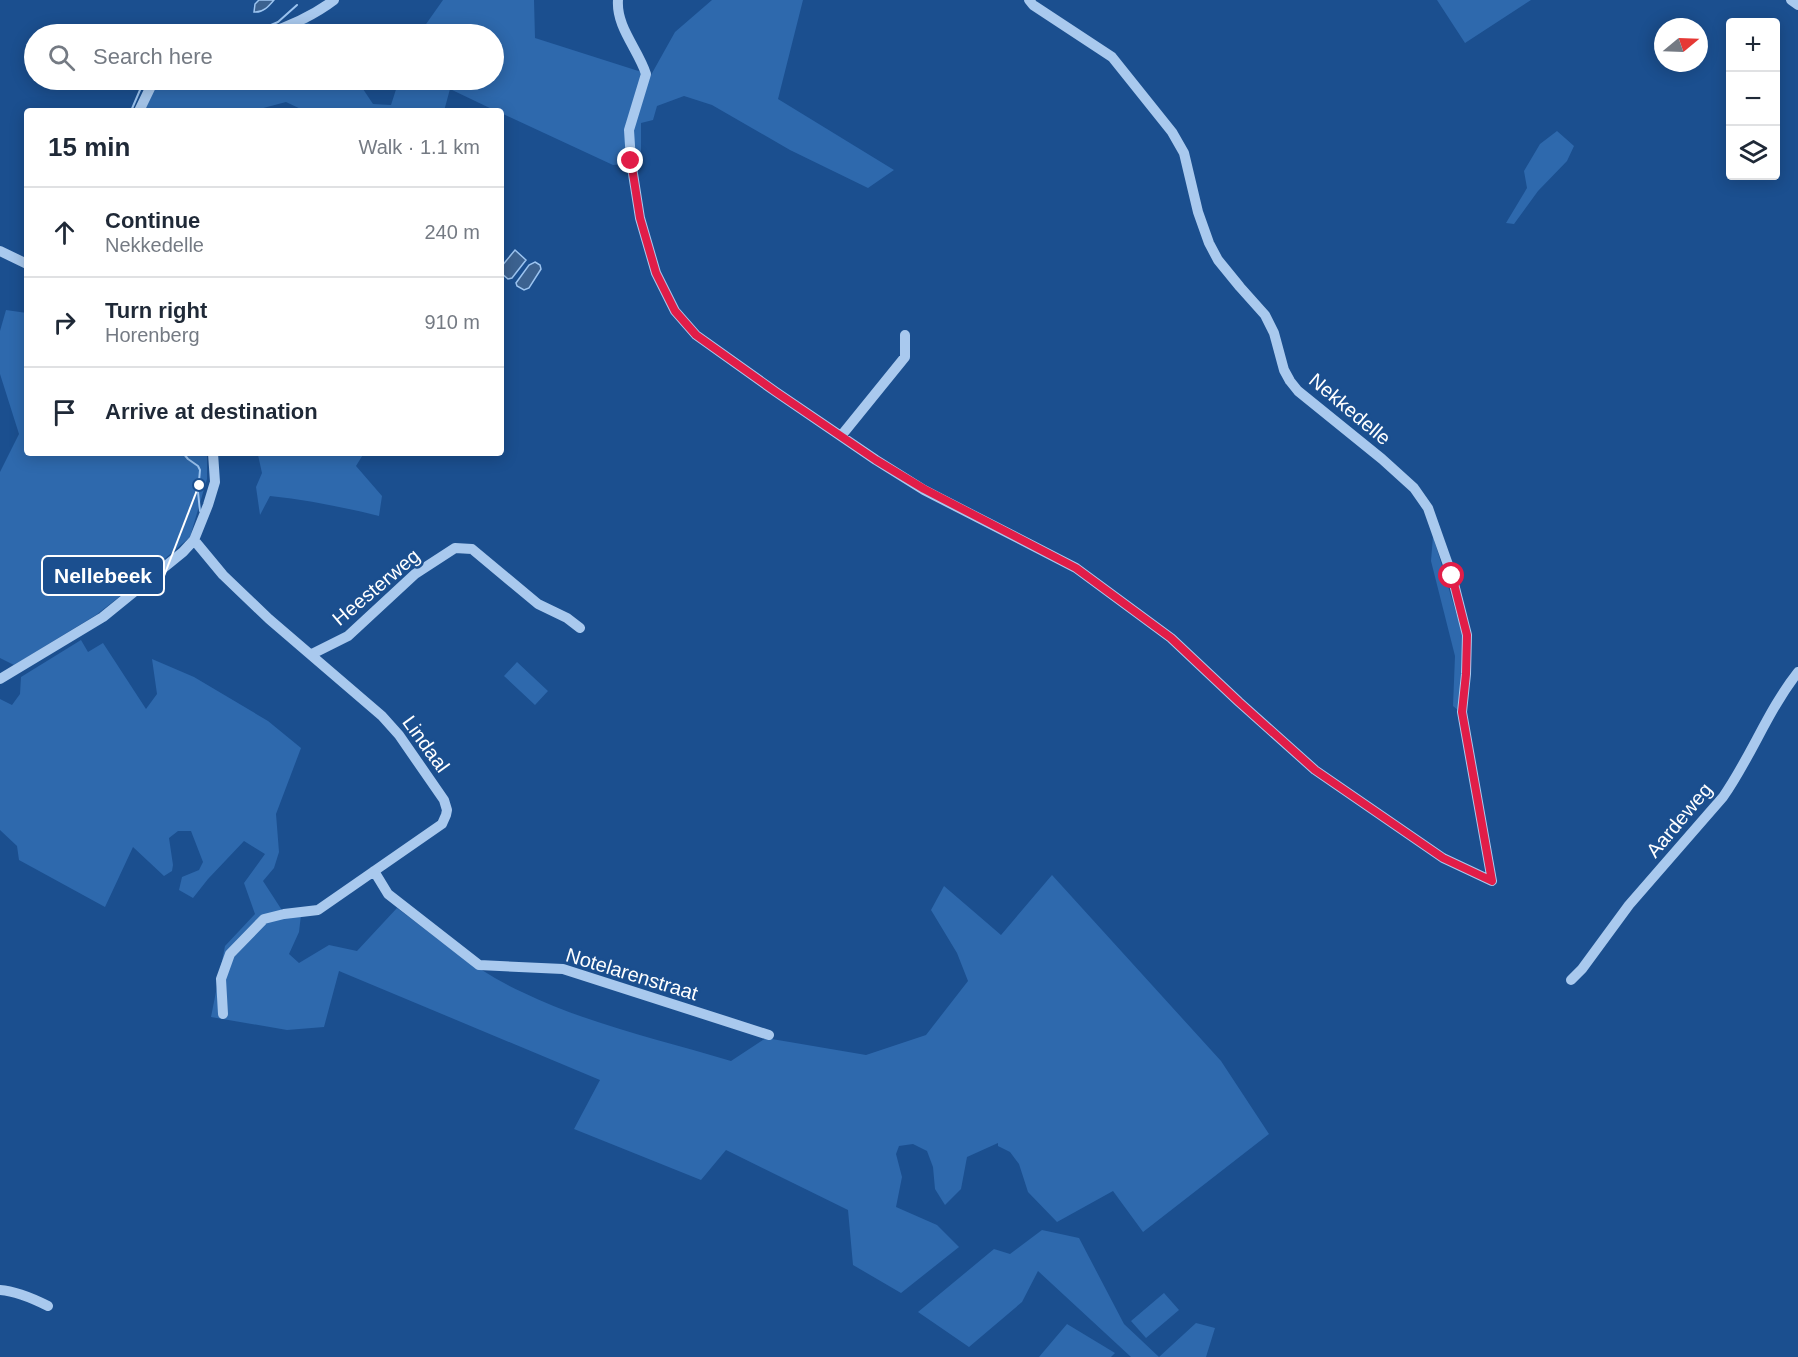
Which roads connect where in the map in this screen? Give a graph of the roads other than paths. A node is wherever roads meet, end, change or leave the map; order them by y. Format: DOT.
graph roads {
  1 [pos="334,0"];
  2 [pos="618,0"];
  3 [pos="1029,0"];
  4 [pos="1791,0"];
  5 [pos="1798,5"];
  6 [pos="295,24"];
  7 [pos="149,90"];
  8 [pos="140,108"];
  9 [pos="0,252"];
  10 [pos="24,263"];
  11 [pos="905,335"];
  12 [pos="841,436"];
  13 [pos="213,456"];
  14 [pos="194,540"];
  15 [pos="580,628"];
  16 [pos="312,654"];
  17 [pos="1798,672"];
  18 [pos="0,680"];
  19 [pos="374,871"];
  20 [pos="1571,980"];
  21 [pos="223,1014"];
  22 [pos="769,1035"];
  23 [pos="0,1290"];
  24 [pos="48,1306"];
  1 -- 6 [label="street"];
  2 -- 12 [label="street"];
  3 -- 12 [label="street, Nekkedelle"];
  4 -- 5 [label="street"];
  7 -- 8 [label="street"];
  9 -- 10 [label="street"];
  11 -- 12 [label="street"];
  13 -- 14 [label="street"];
  14 -- 16 [label="street, Lindaal"];
  14 -- 18 [label="street"];
  15 -- 16 [label="street, Heesterweg"];
  16 -- 19 [label="street, Lindaal"];
  17 -- 20 [label="street, Aardeweg"];
  19 -- 21 [label="street, Lindaal"];
  19 -- 22 [label="street, Notelarenstraat"];
  23 -- 24 [label="street"];
}
